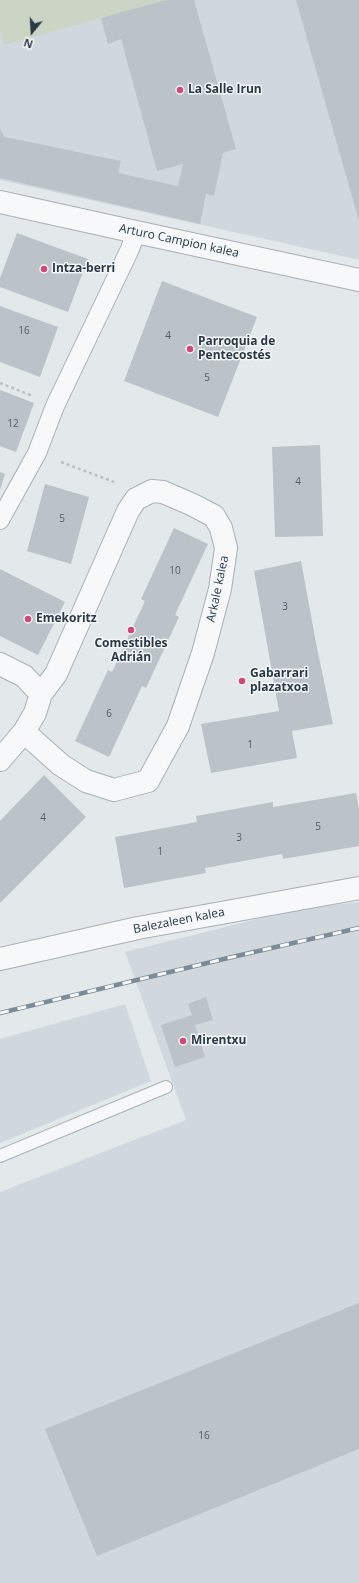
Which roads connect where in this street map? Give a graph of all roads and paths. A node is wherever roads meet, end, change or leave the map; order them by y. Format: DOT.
graph roads {
  1 [pos="0,202"];
  2 [pos="136,232"];
  3 [pos="359,280"];
  4 [pos="0,383"];
  5 [pos="36,398"];
  6 [pos="85,472"];
  7 [pos="105,479"];
  8 [pos="0,520"];
  9 [pos="0,664"];
  10 [pos="41,694"];
  11 [pos="24,732"];
  12 [pos="0,760"];
  13 [pos="359,888"];
  14 [pos="0,959"];
  15 [pos="166,1087"];
  16 [pos="0,1156"];
  1 -- 2 [label="street, Arturo Campion kalea"];
  2 -- 3 [label="street, Arturo Campion kalea"];
  2 -- 8 [label="street"];
  4 -- 5 [label="path"];
  6 -- 7 [label="path"];
  9 -- 10 [label="street"];
  10 -- 11 [label="street, Arkale kalea"];
  10 -- 11 [label="street, Arkale kalea"];
  11 -- 12 [label="street, Arkale kalea"];
  13 -- 14 [label="street, Balezaleen kalea"];
  15 -- 16 [label="lane"];
}
